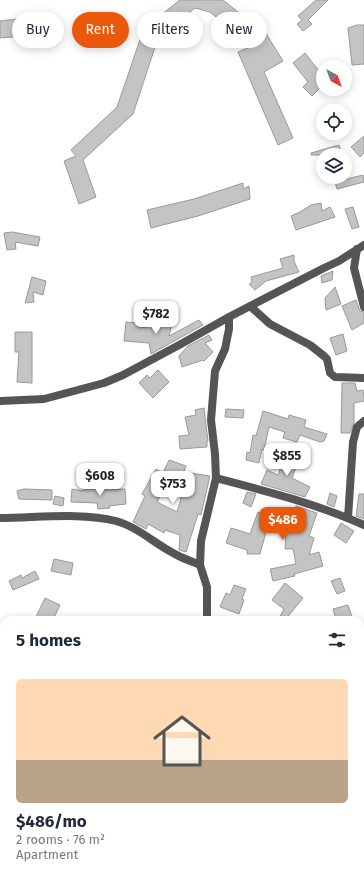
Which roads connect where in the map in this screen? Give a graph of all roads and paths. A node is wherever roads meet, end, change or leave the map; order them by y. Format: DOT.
graph roads {
  1 [pos="360,247"];
  2 [pos="250,306"];
  3 [pos="364,307"];
  4 [pos="229,317"];
  5 [pos="364,378"];
  6 [pos="0,401"];
  7 [pos="364,421"];
  8 [pos="216,478"];
  9 [pos="0,518"];
  10 [pos="348,518"];
  11 [pos="364,525"];
  12 [pos="200,565"];
  13 [pos="207,616"];
  1 -- 2 [label="street"];
  1 -- 3 [label="street"];
  2 -- 4 [label="street"];
  2 -- 5 [label="street"];
  4 -- 6 [label="street"];
  4 -- 8 [label="street"];
  7 -- 10 [label="street"];
  8 -- 10 [label="street"];
  8 -- 12 [label="street"];
  9 -- 12 [label="street"];
  10 -- 11 [label="street"];
  12 -- 13 [label="street"];
}
